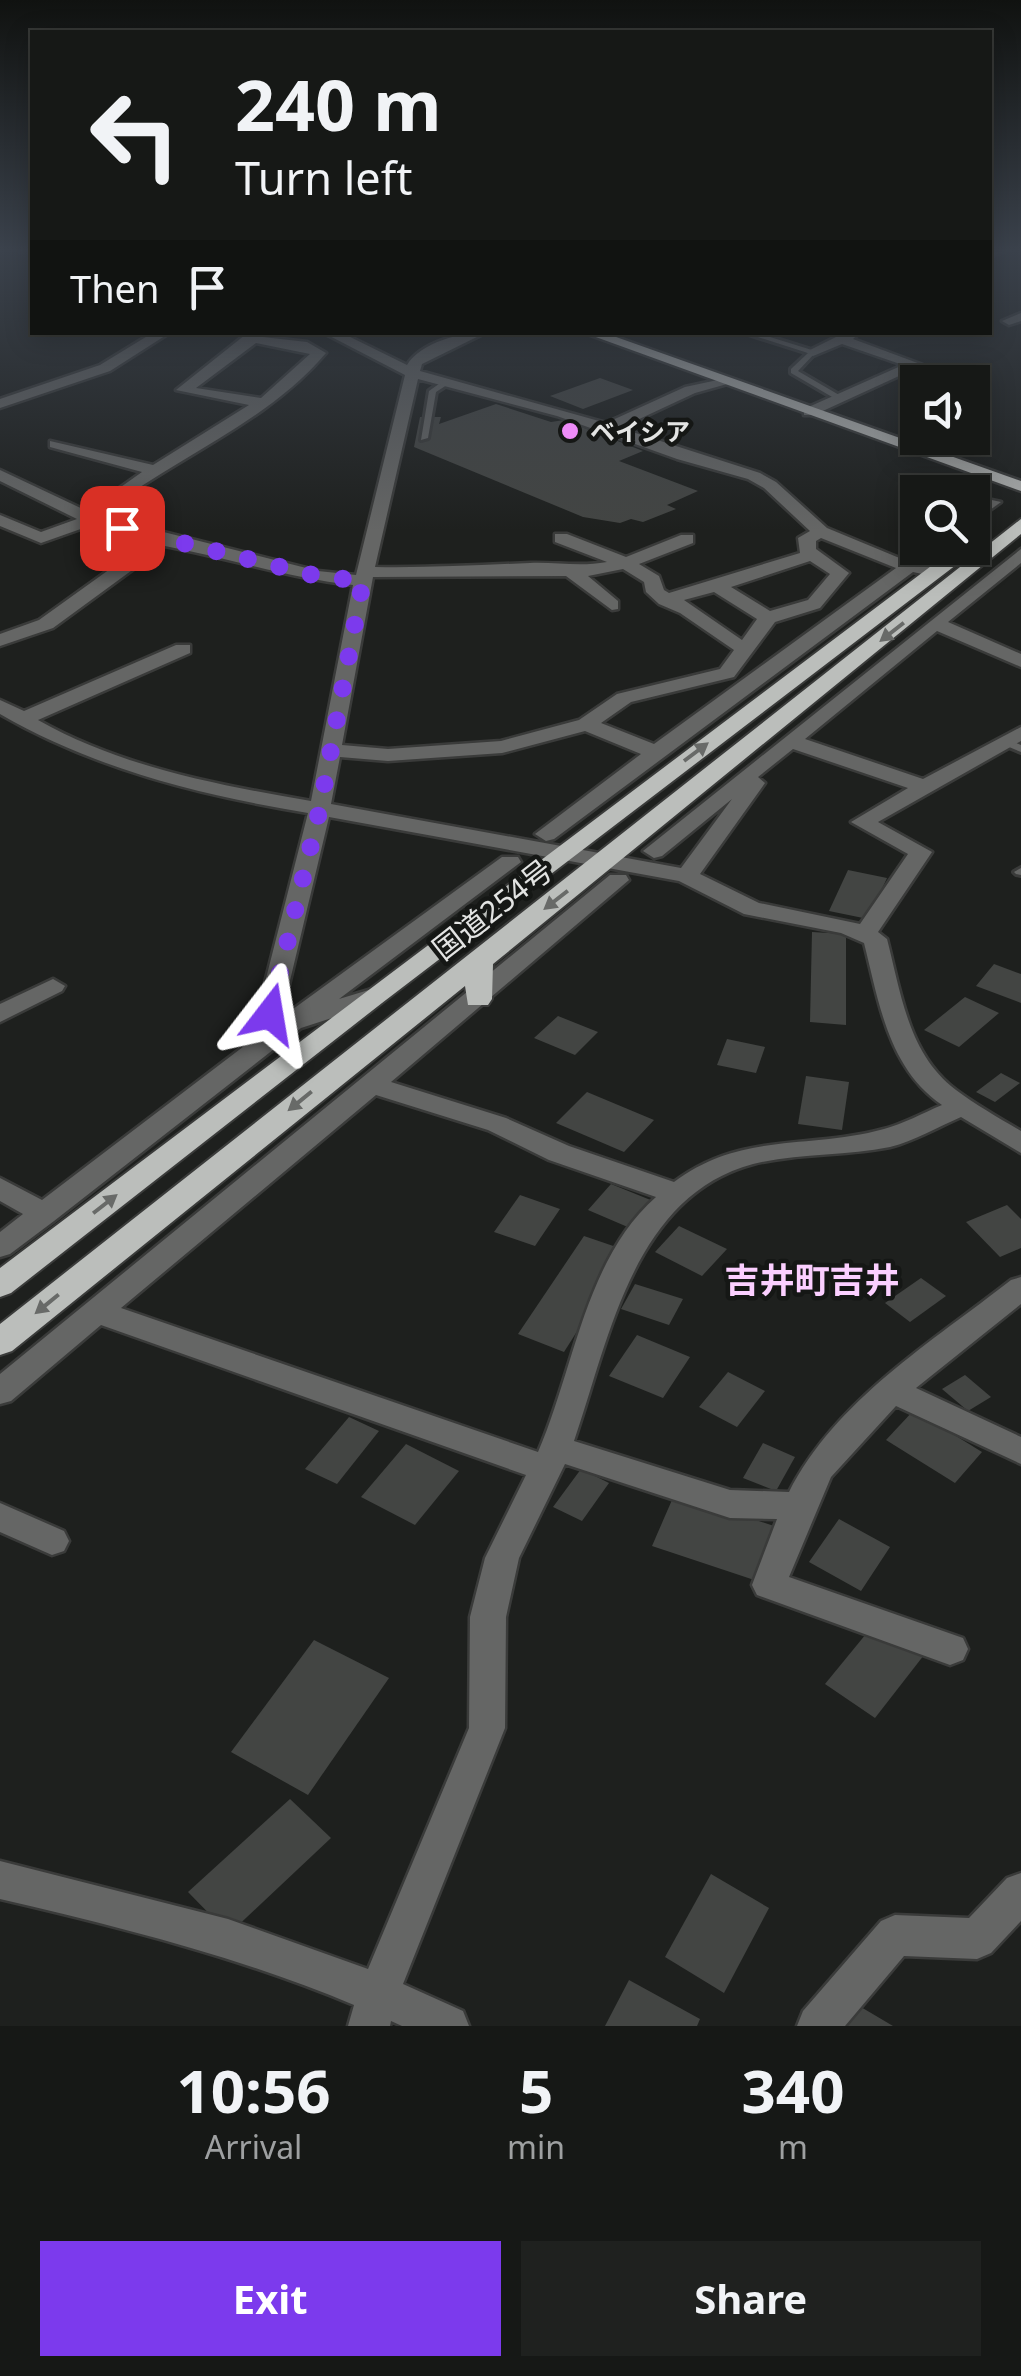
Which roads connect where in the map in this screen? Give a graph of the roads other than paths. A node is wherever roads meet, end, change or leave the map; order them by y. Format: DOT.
graph roads {
  1 [pos="149,342"];
  2 [pos="247,342"];
  3 [pos="276,342"];
  4 [pos="312,342"];
  5 [pos="344,342"];
  6 [pos="458,342"];
  7 [pos="614,342"];
  8 [pos="777,342"];
  9 [pos="838,342"];
  10 [pos="847,342"];
  11 [pos="306,346"];
  12 [pos="813,352"];
  13 [pos="412,374"];
  14 [pos="722,381"];
  15 [pos="446,383"];
  16 [pos="842,398"];
  17 [pos="263,402"];
  18 [pos="0,404"];
  19 [pos="809,412"];
  20 [pos="608,428"];
  21 [pos="424,438"];
  22 [pos="54,444"];
  23 [pos="157,471"];
  24 [pos="0,476"];
  25 [pos="1021,486"];
  26 [pos="993,502"];
  27 [pos="990,504"];
  28 [pos="1021,504"];
  29 [pos="90,519"];
  30 [pos="0,520"];
  31 [pos="1021,525"];
  32 [pos="821,532"];
  33 [pos="561,538"];
  34 [pos="688,539"];
  35 [pos="162,540"];
  36 [pos="990,548"];
  37 [pos="990,553"];
  38 [pos="812,554"];
  39 [pos="1021,554"];
  40 [pos="990,560"];
  41 [pos="626,563"];
  42 [pos="916,565"];
  43 [pos="929,565"];
  44 [pos="976,565"];
  45 [pos="978,565"];
  46 [pos="987,565"];
  47 [pos="909,567"];
  48 [pos="571,571"];
  49 [pos="365,576"];
  50 [pos="1021,580"];
  51 [pos="715,585"];
  52 [pos="665,600"];
  53 [pos="612,605"];
  54 [pos="768,618"];
  55 [pos="936,624"];
  56 [pos="0,640"];
  57 [pos="745,648"];
  58 [pos="183,649"];
  59 [pos="1021,661"];
  60 [pos="0,706"];
  61 [pos="21,720"];
  62 [pos="586,724"];
  63 [pos="792,740"];
  64 [pos="1016,741"];
  65 [pos="659,749"];
  66 [pos="331,750"];
  67 [pos="740,766"];
  68 [pos="650,786"];
  69 [pos="926,787"];
  70 [pos="320,808"];
  71 [pos="555,844"];
  72 [pos="654,850"];
  73 [pos="510,862"];
  74 [pos="613,870"];
  75 [pos="687,876"];
  76 [pos="865,933"];
  77 [pos="480,960"];
  78 [pos="53,986"];
  79 [pos="372,997"];
  80 [pos="478,999"];
  81 [pos="0,1014"];
  82 [pos="292,1022"];
  83 [pos="374,1085"];
  84 [pos="963,1106"];
  85 [pos="1021,1144"];
  86 [pos="0,1188"];
  87 [pos="675,1193"];
  88 [pos="44,1214"];
  89 [pos="0,1246"];
  90 [pos="0,1286"];
  91 [pos="1021,1288"];
  92 [pos="98,1312"];
  93 [pos="0,1342"];
  94 [pos="0,1392"];
  95 [pos="894,1392"];
  96 [pos="1021,1451"];
  97 [pos="550,1458"];
  98 [pos="800,1506"];
  99 [pos="0,1518"];
  100 [pos="52,1541"];
  101 [pos="950,1649"];
  102 [pos="0,1880"];
  103 [pos="1021,1892"];
  104 [pos="374,2009"];
  105 [pos="448,2026"];
  106 [pos="818,2026"];
  1 -- 18 [label="street"];
  2 -- 17 [label="street"];
  3 -- 11 [label="street"];
  4 -- 11 [label="street"];
  5 -- 13 [label="street"];
  6 -- 13 [label="street"];
  7 -- 14 [label="main road"];
  8 -- 12 [label="lane"];
  9 -- 12 [label="street"];
  10 -- 16 [label="street"];
  11 -- 17 [label="street"];
  12 -- 16 [label="lane"];
  13 -- 15 [label="street"];
  13 -- 49 [label="street"];
  14 -- 19 [label="main road"];
  14 -- 20 [label="street"];
  15 -- 20 [label="street"];
  15 -- 21 [label="lane"];
  16 -- 19 [label="street"];
  17 -- 23 [label="street"];
  19 -- 25 [label="main road"];
  20 -- 32 [label="street"];
  22 -- 23 [label="street"];
  23 -- 29 [label="street"];
  24 -- 29 [label="street"];
  26 -- 27 [label="street"];
  28 -- 36 [label="highway, 国道254号"];
  29 -- 30 [label="street"];
  29 -- 35 [label="street"];
  31 -- 37 [label="highway, 国道254号"];
  32 -- 38 [label="street"];
  32 -- 47 [label="street"];
  33 -- 41 [label="street"];
  34 -- 41 [label="street"];
  35 -- 49 [label="street"];
  35 -- 56 [label="street"];
  38 -- 51 [label="street"];
  38 -- 54 [label="street"];
  39 -- 40 [label="street"];
  41 -- 48 [label="street"];
  41 -- 52 [label="street"];
  42 -- 47 [label="street"];
  68 -- 43 [label="highway, 国道254号, one-way"];
  44 -- 67 [label="highway, 国道254号, one-way"];
  45 -- 55 [label="street"];
  46 -- 50 [label="street"];
  47 -- 65 [label="street"];
  48 -- 49 [label="street"];
  48 -- 53 [label="street"];
  49 -- 66 [label="street"];
  51 -- 52 [label="street"];
  51 -- 54 [label="street"];
  52 -- 57 [label="street"];
  54 -- 57 [label="street"];
  55 -- 59 [label="street"];
  55 -- 63 [label="street"];
  57 -- 62 [label="street"];
  58 -- 61 [label="street"];
  60 -- 61 [label="street"];
  61 -- 70 [label="street"];
  62 -- 65 [label="street"];
  62 -- 66 [label="street"];
  63 -- 67 [label="street"];
  63 -- 69 [label="street"];
  64 -- 69 [label="street"];
  65 -- 68 [label="street"];
  65 -- 71 [label="street"];
  66 -- 70 [label="street"];
  67 -- 72 [label="street"];
  67 -- 74 [label="highway, 国道254号"];
  67 -- 75 [label="street"];
  68 -- 71 [label="highway, 国道254号"];
  69 -- 76 [label="street"];
  70 -- 71 [label="street"];
  70 -- 82 [label="street"];
  71 -- 74 [label="street"];
  71 -- 79 [label="highway, 国道254号"];
  73 -- 82 [label="street"];
  74 -- 75 [label="street"];
  74 -- 77 [label="highway, 国道254号, one-way"];
  74 -- 80 [label="street"];
  75 -- 76 [label="street"];
  76 -- 84 [label="street"];
  77 -- 80 [label="highway"];
  77 -- 93 [label="highway, 国道254号, one-way"];
  78 -- 81 [label="street"];
  79 -- 82 [label="street"];
  90 -- 79 [label="highway, 国道254号, one-way"];
  80 -- 83 [label="street"];
  82 -- 88 [label="street"];
  83 -- 87 [label="street"];
  83 -- 92 [label="street"];
  84 -- 85 [label="street"];
  84 -- 87 [label="street"];
  86 -- 88 [label="street"];
  87 -- 97 [label="street"];
  88 -- 89 [label="street"];
  91 -- 95 [label="street"];
  92 -- 94 [label="street"];
  92 -- 97 [label="street"];
  95 -- 96 [label="street"];
  95 -- 98 [label="street"];
  97 -- 98 [label="street"];
  97 -- 104 [label="street"];
  98 -- 101 [label="street"];
  99 -- 100 [label="street"];
  102 -- 104 [label="street"];
  103 -- 106 [label="street"];
  104 -- 105 [label="street"];
}
